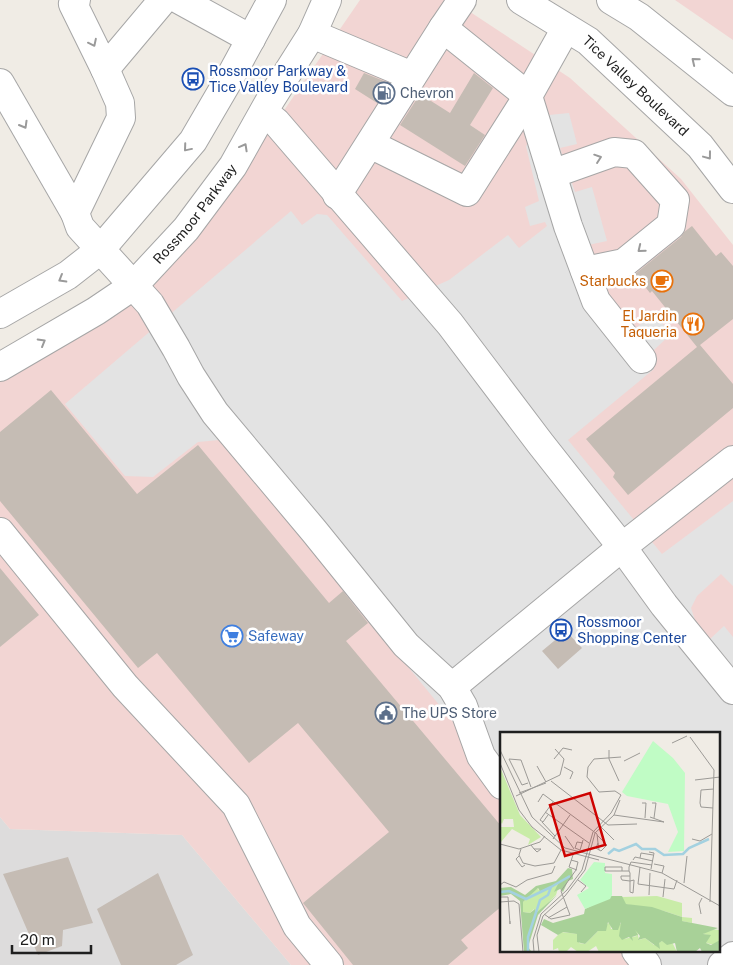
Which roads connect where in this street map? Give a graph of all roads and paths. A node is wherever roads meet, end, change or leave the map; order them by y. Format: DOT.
graph roads {
  1 [pos="76,0"];
  2 [pos="163,0"];
  3 [pos="180,0"];
  4 [pos="326,0"];
  5 [pos="343,0"];
  6 [pos="462,0"];
  7 [pos="612,0"];
  8 [pos="522,1"];
  9 [pos="262,15"];
  10 [pos="443,28"];
  11 [pos="566,28"];
  12 [pos="312,34"];
  13 [pos="105,69"];
  14 [pos="412,76"];
  15 [pos="0,83"];
  16 [pos="733,92"];
  17 [pos="528,96"];
  18 [pos="264,112"];
  19 [pos="370,144"];
  20 [pos="552,174"];
  21 [pos="733,189"];
  22 [pos="337,195"];
  23 [pos="75,213"];
  24 [pos="100,250"];
  25 [pos="584,271"];
  26 [pos="133,286"];
  27 [pos="0,314"];
  28 [pos="642,359"];
  29 [pos="0,367"];
  30 [pos="733,460"];
  31 [pos="0,532"];
  32 [pos="622,547"];
  33 [pos="452,687"];
  34 [pos="733,690"];
  35 [pos="500,782"];
  36 [pos="637,952"];
  37 [pos="733,956"];
  38 [pos="329,965"];
  39 [pos="647,965"];
  40 [pos="722,965"];
  1 -- 13 [label="street, one-way"];
  2 -- 13 [label="street"];
  3 -- 9 [label="street"];
  4 -- 12 [label="street, Rossmoor Parkway"];
  5 -- 12 [label="street"];
  6 -- 10 [label="street"];
  16 -- 7 [label="street, one-way"];
  8 -- 11 [label="street, Tice Valley Boulevard"];
  9 -- 24 [label="street, one-way"];
  10 -- 14 [label="street"];
  10 -- 17 [label="street"];
  11 -- 17 [label="street"];
  11 -- 21 [label="street, Tice Valley Boulevard, one-way"];
  12 -- 14 [label="street"];
  12 -- 18 [label="street, Rossmoor Parkway"];
  13 -- 23 [label="street"];
  14 -- 19 [label="street"];
  15 -- 23 [label="street, one-way"];
  17 -- 19 [label="street"];
  17 -- 20 [label="street"];
  18 -- 22 [label="street"];
  26 -- 18 [label="street, Rossmoor Parkway, one-way"];
  19 -- 22 [label="street"];
  20 -- 25 [label="street"];
  20 -- 25 [label="street, one-way"];
  22 -- 32 [label="street"];
  23 -- 24 [label="street"];
  24 -- 26 [label="street"];
  24 -- 27 [label="street, one-way"];
  25 -- 28 [label="street"];
  29 -- 26 [label="street, Rossmoor Parkway, one-way"];
  26 -- 33 [label="street"];
  30 -- 32 [label="street"];
  31 -- 38 [label="street"];
  32 -- 33 [label="street"];
  32 -- 34 [label="street"];
  33 -- 35 [label="street"];
  36 -- 39 [label="street"];
  37 -- 40 [label="street"];
}
